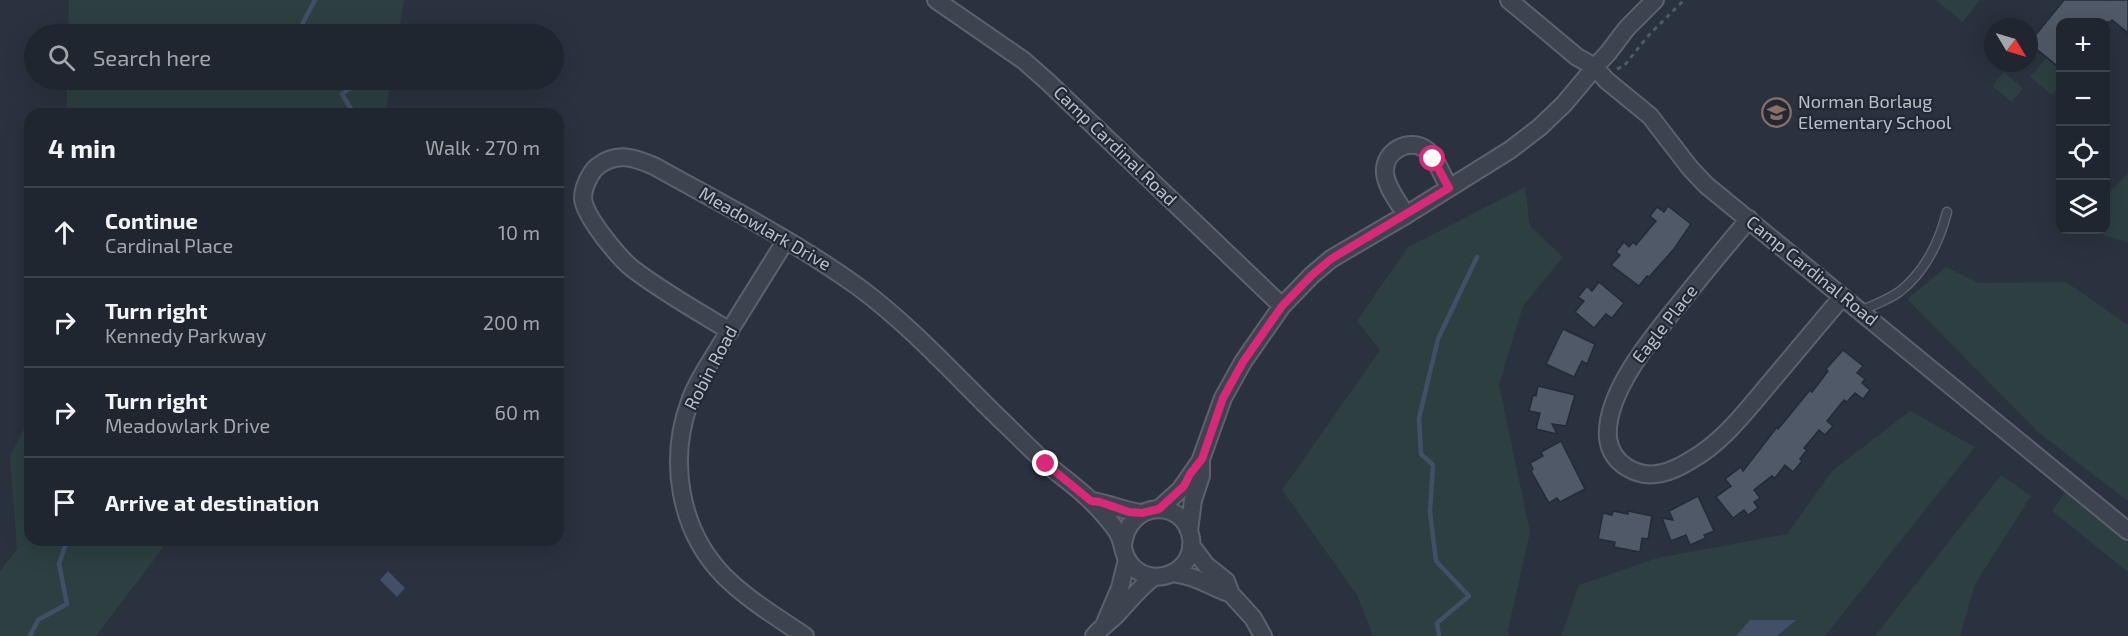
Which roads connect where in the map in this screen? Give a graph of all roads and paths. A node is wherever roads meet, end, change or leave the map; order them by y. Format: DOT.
graph roads {
  1 [pos="936,0"];
  2 [pos="1509,0"];
  3 [pos="1655,0"];
  4 [pos="1684,0"];
  5 [pos="1594,67"];
  6 [pos="1606,80"];
  7 [pos="1449,188"];
  8 [pos="1947,212"];
  9 [pos="1406,215"];
  10 [pos="1749,219"];
  11 [pos="786,240"];
  12 [pos="1842,297"];
  13 [pos="1282,306"];
  14 [pos="1861,311"];
  15 [pos="730,331"];
  16 [pos="1202,459"];
  17 [pos="1091,501"];
  18 [pos="1159,509"];
  19 [pos="1142,513"];
  20 [pos="2128,531"];
  21 [pos="1190,538"];
  22 [pos="1125,552"];
  23 [pos="1173,573"];
  24 [pos="1154,577"];
  25 [pos="1231,594"];
  26 [pos="1099,630"];
  27 [pos="805,636"];
  28 [pos="1263,636"];
  1 -- 13 [label="street, Camp Cardinal Road"];
  2 -- 5 [label="street, Camp Cardinal Road"];
  3 -- 5 [label="street"];
  4 -- 6 [label="path"];
  5 -- 6 [label="street, Camp Cardinal Road"];
  5 -- 7 [label="street"];
  6 -- 10 [label="street, Camp Cardinal Road"];
  7 -- 9 [label="street"];
  7 -- 9 [label="street"];
  8 -- 14 [label="lane"];
  9 -- 13 [label="street"];
  10 -- 12 [label="street, Camp Cardinal Road"];
  10 -- 12 [label="street, Eagle Place"];
  11 -- 15 [label="street, Robin Road"];
  11 -- 15 [label="street, Meadowlark Drive"];
  11 -- 17 [label="street, Meadowlark Drive"];
  12 -- 14 [label="street, Camp Cardinal Road"];
  13 -- 16 [label="street"];
  14 -- 20 [label="street, Camp Cardinal Road"];
  15 -- 27 [label="street, Robin Road"];
  16 -- 18 [label="street"];
  16 -- 21 [label="street"];
  17 -- 19 [label="street, Meadowlark Drive"];
  17 -- 22 [label="street, Meadowlark Drive"];
  18 -- 19 [label="street"];
  18 -- 21 [label="street"];
  19 -- 22 [label="street"];
  21 -- 23 [label="street"];
  21 -- 25 [label="street"];
  22 -- 24 [label="street"];
  22 -- 26 [label="street"];
  23 -- 24 [label="street"];
  23 -- 25 [label="street"];
  24 -- 26 [label="street"];
  25 -- 28 [label="street"];
}
